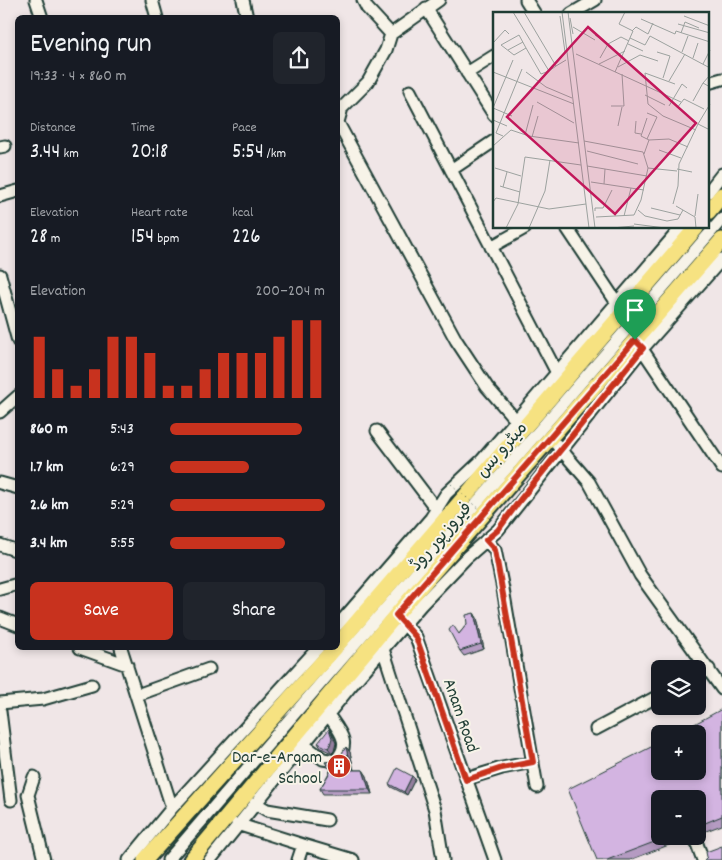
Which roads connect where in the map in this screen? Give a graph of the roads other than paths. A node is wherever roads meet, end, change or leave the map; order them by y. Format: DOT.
graph roads {
  1 [pos="36,0"];
  2 [pos="152,0"];
  3 [pos="243,0"];
  4 [pos="363,0"];
  5 [pos="439,0"];
  6 [pos="526,0"];
  7 [pos="595,0"];
  8 [pos="426,8"];
  9 [pos="534,12"];
  10 [pos="574,12"];
  11 [pos="41,15"];
  12 [pos="156,15"];
  13 [pos="246,15"];
  14 [pos="391,34"];
  15 [pos="493,57"];
  16 [pos="468,73"];
  17 [pos="410,91"];
  18 [pos="340,109"];
  19 [pos="493,113"];
  20 [pos="340,126"];
  21 [pos="493,142"];
  22 [pos="451,170"];
  23 [pos="722,174"];
  24 [pos="710,189"];
  25 [pos="15,192"];
  26 [pos="722,195"];
  27 [pos="0,196"];
  28 [pos="710,210"];
  29 [pos="722,219"];
  30 [pos="523,229"];
  31 [pos="568,229"];
  32 [pos="677,229"];
  33 [pos="695,229"];
  34 [pos="722,240"];
  35 [pos="491,247"];
  36 [pos="722,259"];
  37 [pos="0,276"];
  38 [pos="620,308"];
  39 [pos="15,330"];
  40 [pos="639,344"];
  41 [pos="557,373"];
  42 [pos="15,399"];
  43 [pos="0,412"];
  44 [pos="520,425"];
  45 [pos="377,431"];
  46 [pos="555,444"];
  47 [pos="722,468"];
  48 [pos="0,483"];
  49 [pos="15,487"];
  50 [pos="438,510"];
  51 [pos="486,540"];
  52 [pos="0,545"];
  53 [pos="15,550"];
  54 [pos="15,585"];
  55 [pos="0,590"];
  56 [pos="0,618"];
  57 [pos="401,619"];
  58 [pos="340,623"];
  59 [pos="15,624"];
  60 [pos="340,642"];
  61 [pos="383,649"];
  62 [pos="86,650"];
  63 [pos="122,650"];
  64 [pos="316,650"];
  65 [pos="332,650"];
  66 [pos="127,664"];
  67 [pos="209,669"];
  68 [pos="709,669"];
  69 [pos="706,671"];
  70 [pos="345,683"];
  71 [pos="92,685"];
  72 [pos="722,689"];
  73 [pos="137,695"];
  74 [pos="651,700"];
  75 [pos="0,702"];
  76 [pos="0,712"];
  77 [pos="328,713"];
  78 [pos="596,729"];
  79 [pos="296,745"];
  80 [pos="533,762"];
  81 [pos="34,777"];
  82 [pos="466,780"];
  83 [pos="537,787"];
  84 [pos="12,800"];
  85 [pos="255,802"];
  86 [pos="172,808"];
  87 [pos="327,820"];
  88 [pos="237,824"];
  89 [pos="303,845"];
  90 [pos="698,845"];
  91 [pos="44,860"];
  92 [pos="129,860"];
  93 [pos="145,860"];
  94 [pos="168,860"];
  95 [pos="191,860"];
  96 [pos="210,860"];
  97 [pos="298,860"];
  98 [pos="352,860"];
  99 [pos="443,860"];
  100 [pos="494,860"];
  101 [pos="703,860"];
  1 -- 11 [label="street"];
  2 -- 12 [label="street"];
  3 -- 13 [label="street"];
  4 -- 14 [label="street"];
  5 -- 8 [label="street"];
  6 -- 9 [label="street"];
  7 -- 10 [label="street"];
  8 -- 14 [label="street"];
  8 -- 16 [label="street"];
  14 -- 18 [label="street"];
  15 -- 16 [label="street"];
  16 -- 19 [label="street"];
  17 -- 22 [label="street"];
  20 -- 44 [label="street"];
  21 -- 22 [label="street"];
  22 -- 35 [label="street"];
  23 -- 24 [label="street"];
  25 -- 27 [label="street"];
  26 -- 28 [label="main road"];
  29 -- 94 [label="street, میٹرو بس"];
  30 -- 35 [label="street"];
  31 -- 38 [label="street"];
  32 -- 38 [label="street"];
  33 -- 38 [label="main road, فیروزپور روڈ"];
  34 -- 40 [label="main road, فیروزپور روڈ"];
  35 -- 41 [label="street"];
  36 -- 40 [label="street"];
  37 -- 39 [label="street"];
  38 -- 41 [label="street"];
  38 -- 44 [label="main road, فیروزپور روڈ"];
  40 -- 46 [label="main road, فیروزپور روڈ"];
  40 -- 47 [label="street"];
  41 -- 44 [label="street"];
  42 -- 43 [label="street"];
  44 -- 50 [label="street"];
  44 -- 60 [label="main road, فیروزپور روڈ"];
  45 -- 50 [label="street"];
  46 -- 51 [label="street"];
  46 -- 57 [label="main road, فیروزپور روڈ"];
  46 -- 68 [label="street"];
  48 -- 49 [label="street"];
  50 -- 58 [label="street"];
  51 -- 57 [label="street"];
  51 -- 80 [label="street"];
  52 -- 53 [label="street"];
  54 -- 55 [label="street"];
  56 -- 59 [label="street"];
  57 -- 61 [label="street"];
  57 -- 70 [label="main road, فیروزپور روڈ"];
  57 -- 82 [label="street, Anam Road"];
  61 -- 70 [label="street"];
  61 -- 99 [label="street"];
  62 -- 66 [label="street"];
  63 -- 66 [label="street"];
  64 -- 86 [label="street"];
  65 -- 93 [label="main road"];
  66 -- 73 [label="street"];
  67 -- 73 [label="street"];
  68 -- 69 [label="street"];
  68 -- 72 [label="street"];
  70 -- 77 [label="street"];
  70 -- 79 [label="main road, فیروزپور روڈ"];
  71 -- 75 [label="street"];
  73 -- 86 [label="street"];
  74 -- 78 [label="street"];
  76 -- 84 [label="street"];
  77 -- 79 [label="street"];
  77 -- 79 [label="street"];
  79 -- 85 [label="street"];
  79 -- 95 [label="main road, فیروزپور روڈ"];
  80 -- 82 [label="street"];
  80 -- 83 [label="street"];
  81 -- 91 [label="street"];
  82 -- 100 [label="street, Anam Road"];
  85 -- 87 [label="street"];
  85 -- 88 [label="street"];
  86 -- 92 [label="street"];
  88 -- 89 [label="street"];
  88 -- 96 [label="street"];
  89 -- 97 [label="street"];
  89 -- 98 [label="street"];
  90 -- 101 [label="street"];
}
